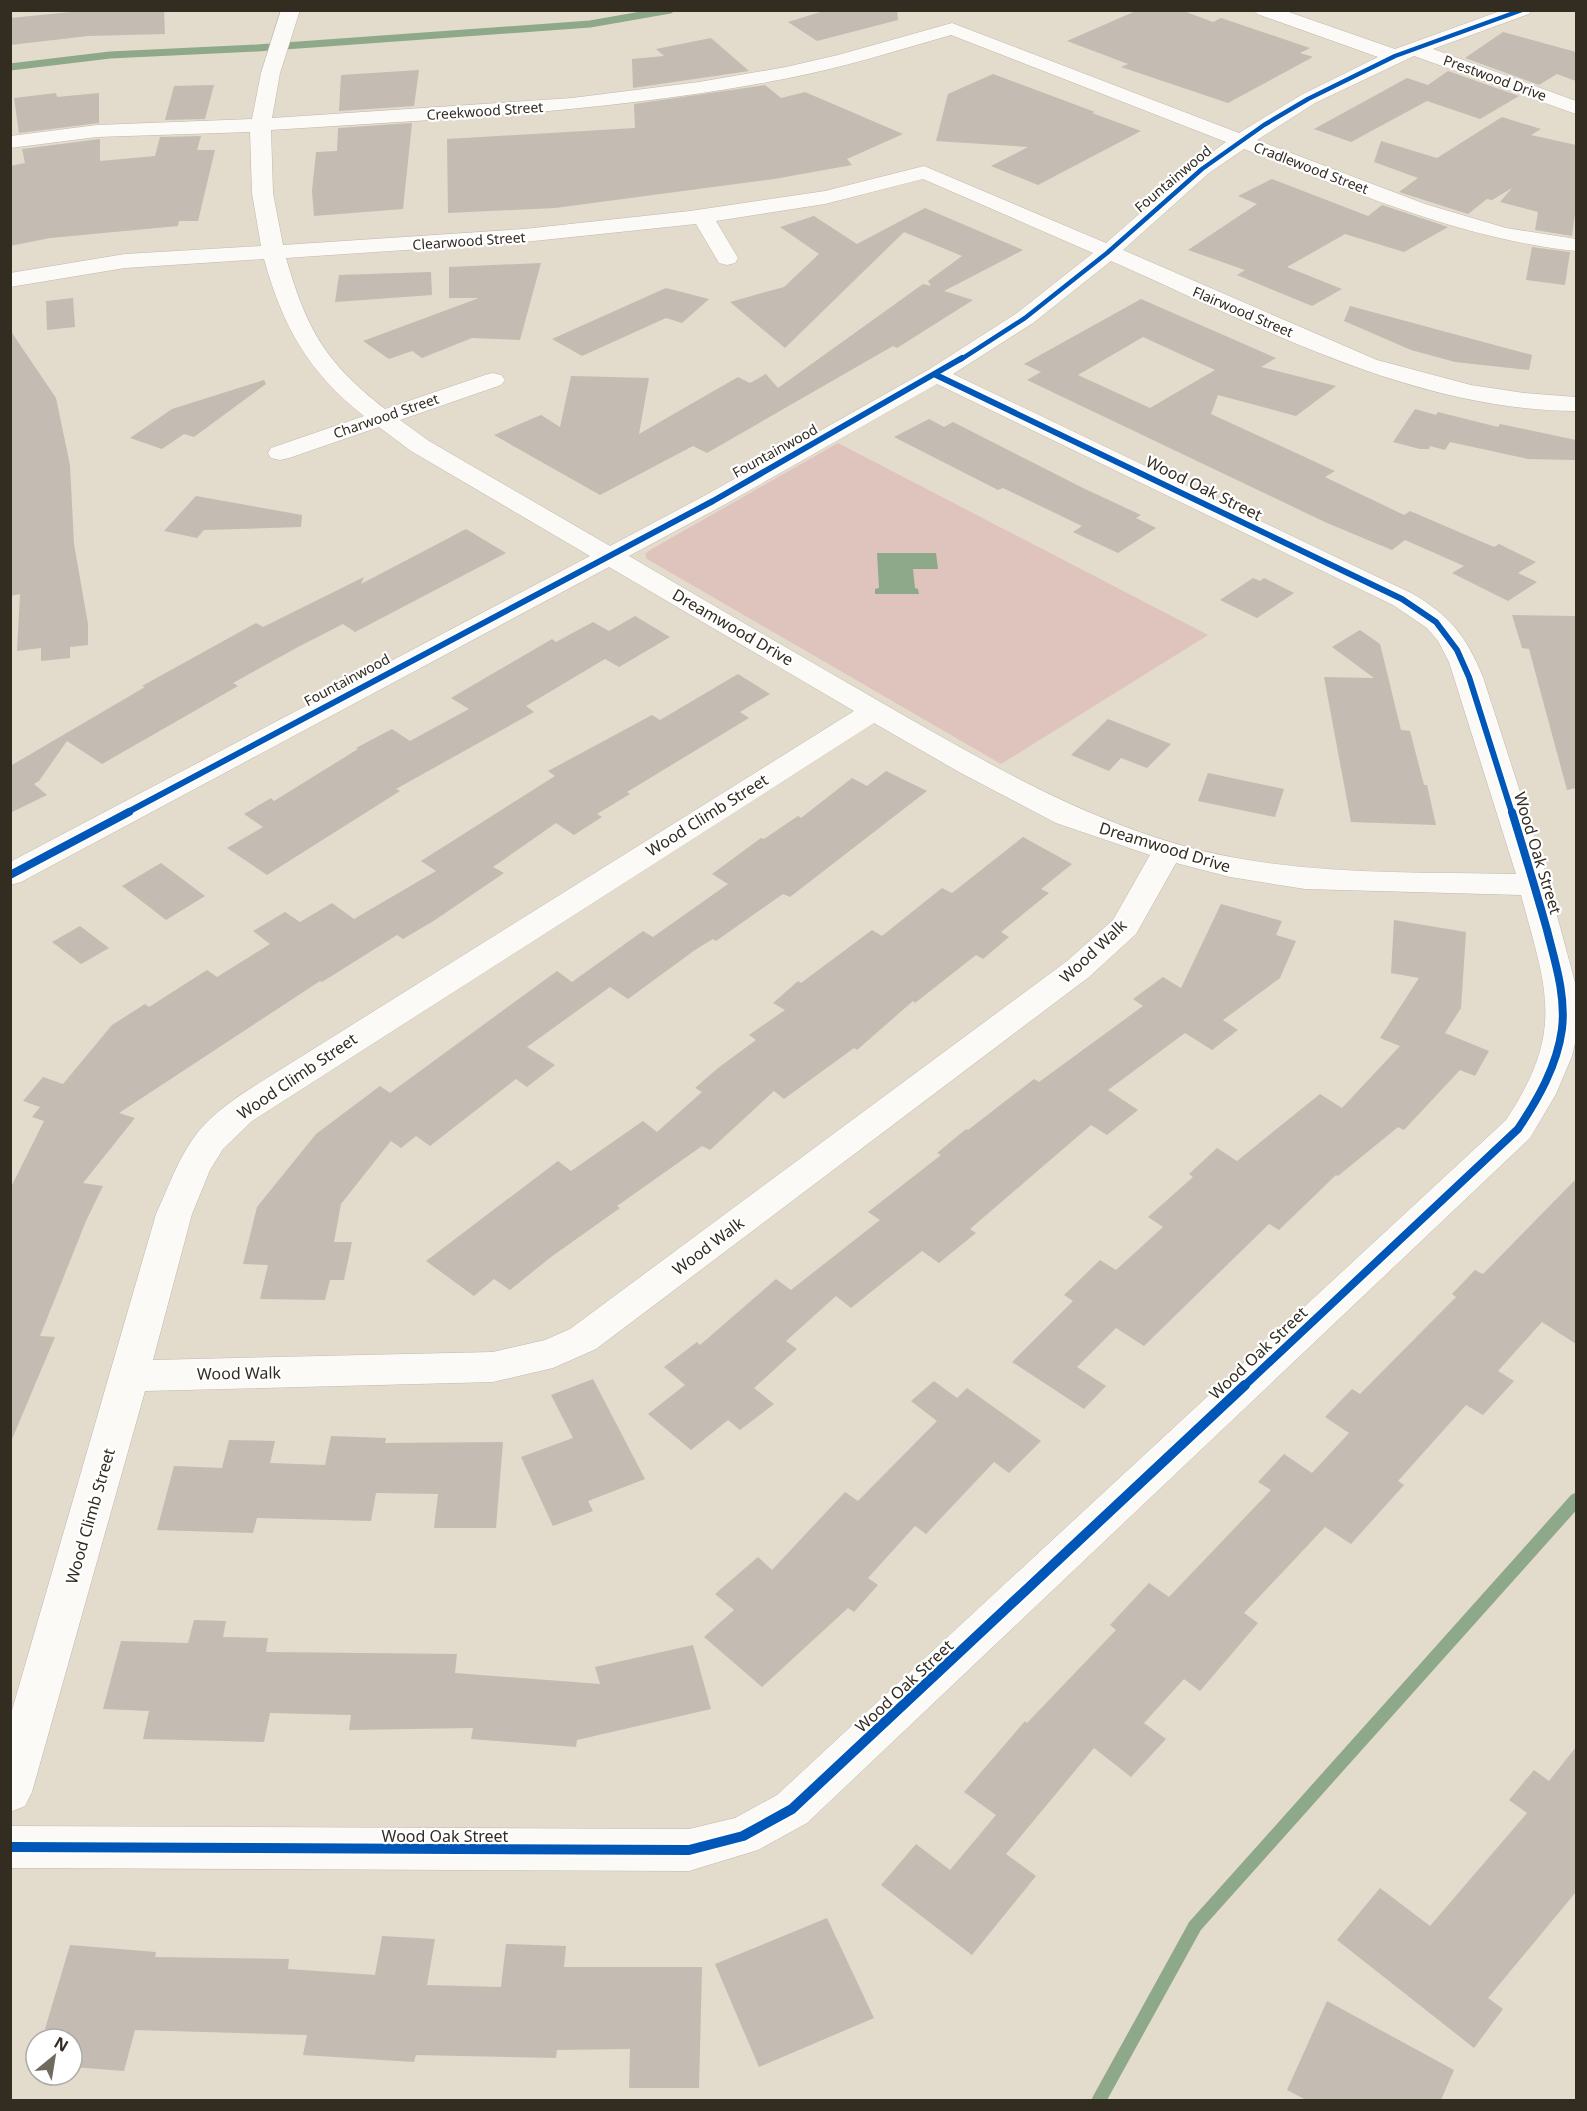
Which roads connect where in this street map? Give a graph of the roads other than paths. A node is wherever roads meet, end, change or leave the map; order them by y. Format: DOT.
graph roads {
  1 [pos="291,10"];
  2 [pos="1264,10"];
  3 [pos="1522,10"];
  4 [pos="952,29"];
  5 [pos="1405,52"];
  6 [pos="1576,108"];
  7 [pos="262,125"];
  8 [pos="1241,141"];
  9 [pos="10,142"];
  10 [pos="924,172"];
  11 [pos="703,217"];
  12 [pos="1576,245"];
  13 [pos="273,252"];
  14 [pos="1107,253"];
  15 [pos="727,258"];
  16 [pos="10,280"];
  17 [pos="936,375"];
  18 [pos="493,380"];
  19 [pos="1576,404"];
  20 [pos="381,418"];
  21 [pos="280,453"];
  22 [pos="610,555"];
  23 [pos="875,710"];
  24 [pos="1168,851"];
  25 [pos="10,875"];
  26 [pos="1534,885"];
  27 [pos="130,1376"];
  28 [pos="10,1792"];
  29 [pos="10,1847"];
  1 -- 7 [label="street, Dreamwood Drive"];
  2 -- 5 [label="street, Prestwood Drive"];
  3 -- 5 [label="street, Fountainwood"];
  4 -- 7 [label="street, Creekwood Street"];
  4 -- 8 [label="street, Cradlewood Street"];
  5 -- 6 [label="street, Prestwood Drive"];
  5 -- 8 [label="street, Fountainwood"];
  7 -- 9 [label="street, Creekwood Street"];
  7 -- 13 [label="street, Dreamwood Drive"];
  8 -- 12 [label="street, Cradlewood Street"];
  8 -- 14 [label="street, Fountainwood"];
  10 -- 11 [label="street, Clearwood Street"];
  10 -- 14 [label="street, Flairwood Street"];
  11 -- 13 [label="street, Clearwood Street"];
  11 -- 15 [label="street"];
  13 -- 16 [label="street, Clearwood Street"];
  13 -- 20 [label="street, Dreamwood Drive"];
  14 -- 17 [label="street, Fountainwood"];
  14 -- 19 [label="street, Flairwood Street"];
  17 -- 22 [label="street, Fountainwood"];
  17 -- 26 [label="street, Wood Oak Street"];
  18 -- 20 [label="street, Charwood Street"];
  20 -- 21 [label="street, Charwood Street"];
  20 -- 22 [label="street, Dreamwood Drive"];
  22 -- 23 [label="street, Dreamwood Drive"];
  22 -- 25 [label="street, Fountainwood"];
  23 -- 24 [label="street, Dreamwood Drive"];
  23 -- 27 [label="street, Wood Climb Street"];
  24 -- 26 [label="street, Dreamwood Drive"];
  24 -- 27 [label="street, Wood Walk"];
  26 -- 29 [label="street, Wood Oak Street"];
  27 -- 28 [label="street, Wood Climb Street"];
}
